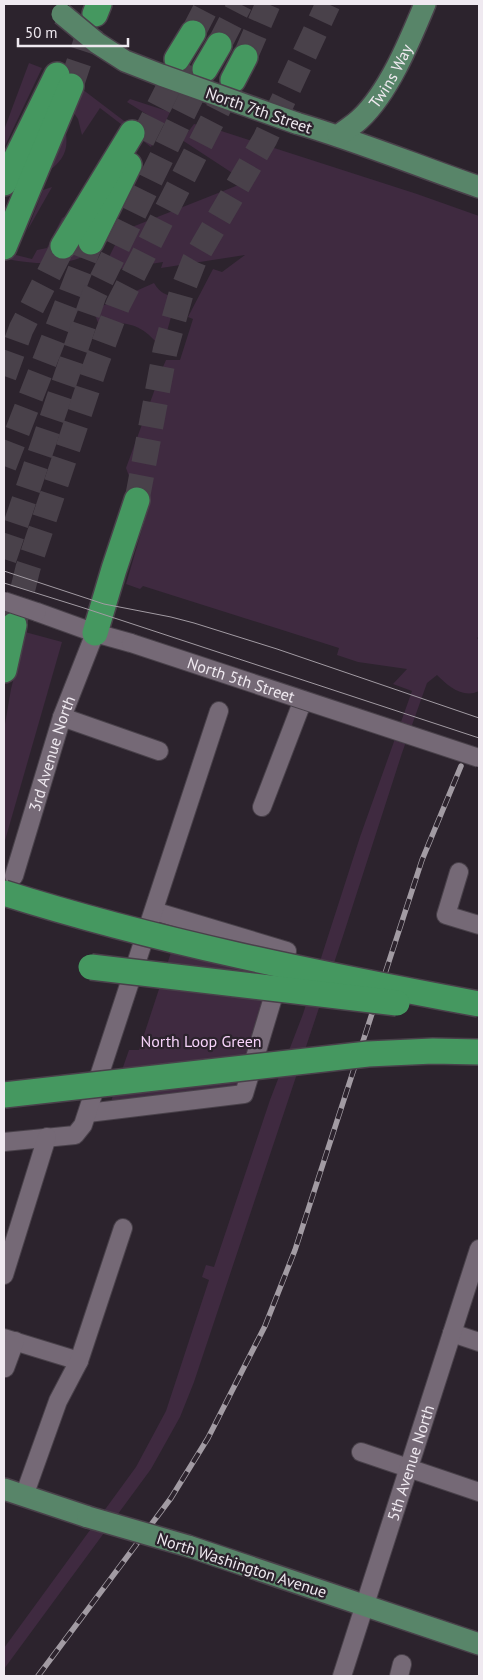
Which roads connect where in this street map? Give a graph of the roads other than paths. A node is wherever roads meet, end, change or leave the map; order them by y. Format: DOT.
graph roads {
  1 [pos="425,4"];
  2 [pos="59,9"];
  3 [pos="193,33"];
  4 [pos="219,45"];
  5 [pos="245,56"];
  6 [pos="179,60"];
  7 [pos="205,69"];
  8 [pos="233,80"];
  9 [pos="338,136"];
  10 [pos="4,183"];
  11 [pos="479,187"];
  12 [pos="91,242"];
  13 [pos="63,246"];
  14 [pos="4,247"];
  15 [pos="137,500"];
  16 [pos="4,601"];
  17 [pos="14,625"];
  18 [pos="95,633"];
  19 [pos="4,670"];
  20 [pos="303,700"];
  21 [pos="219,711"];
  22 [pos="62,717"];
  23 [pos="159,751"];
  24 [pos="479,758"];
  25 [pos="262,807"];
  26 [pos="460,872"];
  27 [pos="9,884"];
  28 [pos="154,911"];
  29 [pos="478,921"];
  30 [pos="91,967"];
  31 [pos="479,1004"];
  32 [pos="479,1013"];
  33 [pos="479,1052"];
  34 [pos="4,1095"];
  35 [pos="88,1113"];
  36 [pos="47,1137"];
  37 [pos="4,1142"];
  38 [pos="123,1228"];
  39 [pos="479,1249"];
  40 [pos="4,1276"];
  41 [pos="452,1333"];
  42 [pos="9,1340"];
  43 [pos="479,1342"];
  44 [pos="78,1360"];
  45 [pos="5,1368"];
  46 [pos="361,1452"];
  47 [pos="410,1470"];
  48 [pos="14,1492"];
  49 [pos="479,1492"];
  50 [pos="365,1606"];
  51 [pos="479,1644"];
  52 [pos="342,1676"];
  1 -- 9 [label="main road, Twins Way"];
  2 -- 9 [label="main road, North 7th Street, bridge"];
  3 -- 6 [label="highway"];
  4 -- 7 [label="highway"];
  5 -- 8 [label="highway"];
  9 -- 11 [label="main road, North 7th Street"];
  10 -- 14 [label="highway"];
  12 -- 13 [label="highway"];
  15 -- 18 [label="highway"];
  16 -- 18 [label="street, North 5th Street, bridge"];
  17 -- 19 [label="highway"];
  18 -- 20 [label="street, North 5th Street, bridge"];
  18 -- 22 [label="street, 3rd Avenue North"];
  20 -- 24 [label="street, North 5th Street, bridge"];
  20 -- 25 [label="street"];
  21 -- 28 [label="street"];
  22 -- 23 [label="street"];
  22 -- 27 [label="street, 3rd Avenue North"];
  26 -- 29 [label="street"];
  27 -- 31 [label="highway, bridge"];
  28 -- 35 [label="street"];
  28 -- 35 [label="street"];
  30 -- 32 [label="highway, bridge"];
  33 -- 34 [label="highway, bridge"];
  35 -- 36 [label="street"];
  36 -- 37 [label="street"];
  36 -- 40 [label="street"];
  38 -- 44 [label="street"];
  39 -- 41 [label="street, 5th Avenue North"];
  41 -- 43 [label="street"];
  41 -- 47 [label="street, 5th Avenue North"];
  42 -- 44 [label="street"];
  42 -- 45 [label="street"];
  44 -- 48 [label="street"];
  46 -- 47 [label="street"];
  47 -- 49 [label="street"];
  47 -- 50 [label="street, 5th Avenue North"];
  48 -- 50 [label="main road, North Washington Avenue, bridge"];
  50 -- 51 [label="main road, North Washington Avenue"];
  50 -- 52 [label="street, 5th Avenue North"];
}
